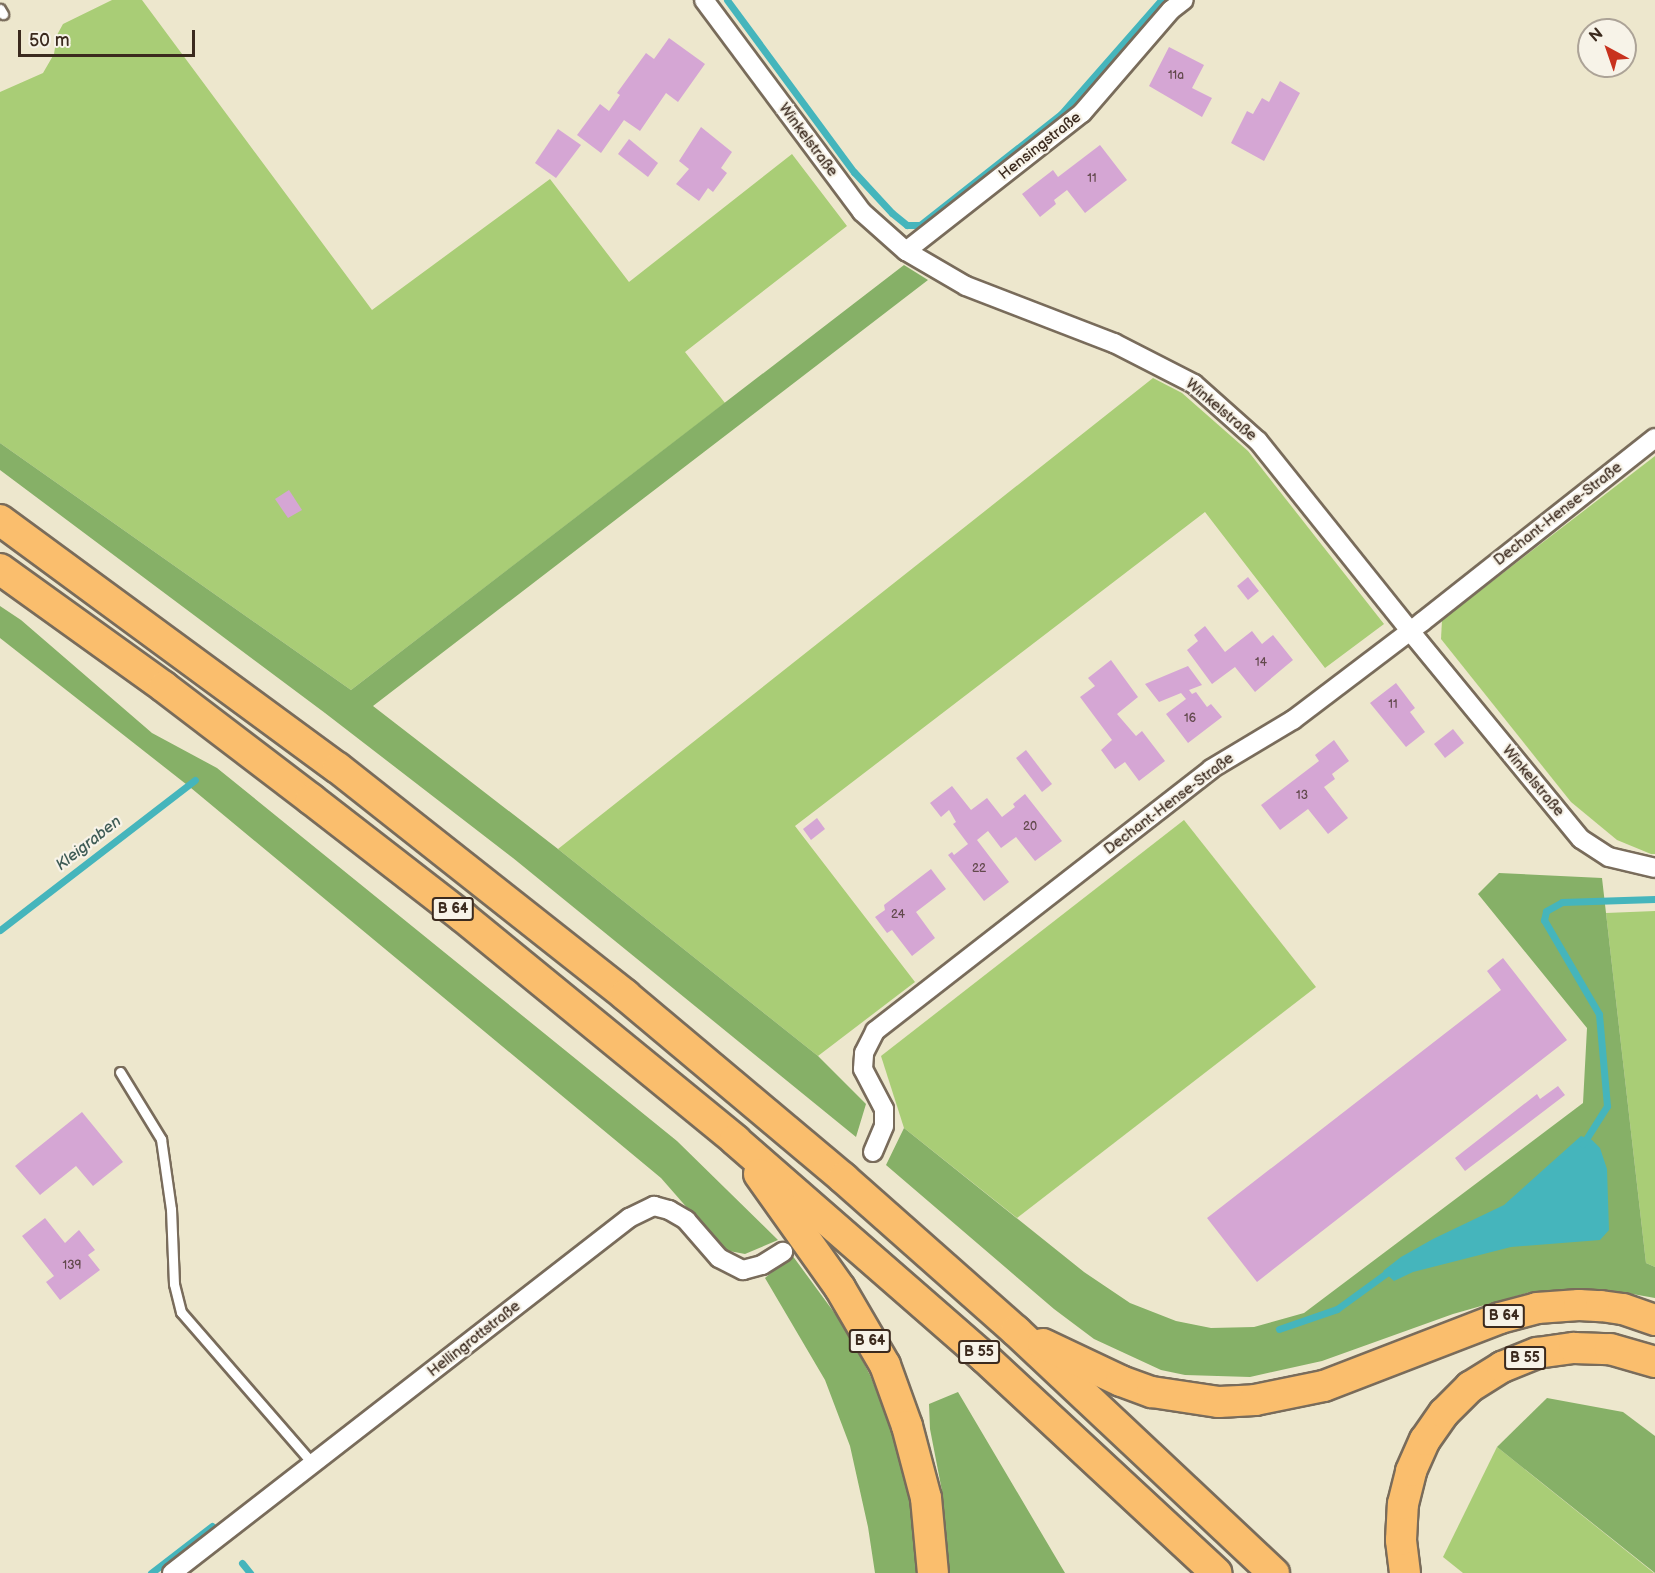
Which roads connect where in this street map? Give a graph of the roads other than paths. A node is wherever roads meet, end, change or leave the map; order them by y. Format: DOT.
graph roads {
  1 [pos="704,0"];
  2 [pos="1184,0"];
  3 [pos="906,251"];
  4 [pos="1655,438"];
  5 [pos="0,520"];
  6 [pos="0,569"];
  7 [pos="1410,631"];
  8 [pos="1655,868"];
  9 [pos="120,1072"];
  10 [pos="735,1140"];
  11 [pos="873,1152"];
  12 [pos="783,1252"];
  13 [pos="1655,1320"];
  14 [pos="1016,1331"];
  15 [pos="1655,1362"];
  16 [pos="314,1464"];
  17 [pos="172,1573"];
  18 [pos="933,1573"];
  19 [pos="1216,1573"];
  20 [pos="1274,1573"];
  21 [pos="1405,1573"];
  1 -- 3 [label="street, Winkelstraße"];
  2 -- 3 [label="street, Hensingstraße"];
  3 -- 7 [label="street, Winkelstraße"];
  4 -- 7 [label="street, Dechant-Hense-Straße"];
  5 -- 14 [label="highway, B 64"];
  6 -- 10 [label="highway, B 64"];
  7 -- 8 [label="street, Winkelstraße"];
  7 -- 11 [label="street, Dechant-Hense-Straße"];
  9 -- 16 [label="lane"];
  10 -- 18 [label="highway, B 64"];
  10 -- 19 [label="highway, B 55"];
  12 -- 16 [label="street, Hellingrottstraße"];
  13 -- 14 [label="highway, B 64"];
  14 -- 20 [label="highway, B 55"];
  15 -- 21 [label="highway, B 55"];
  16 -- 17 [label="street, Hellingrottstraße"];
}
